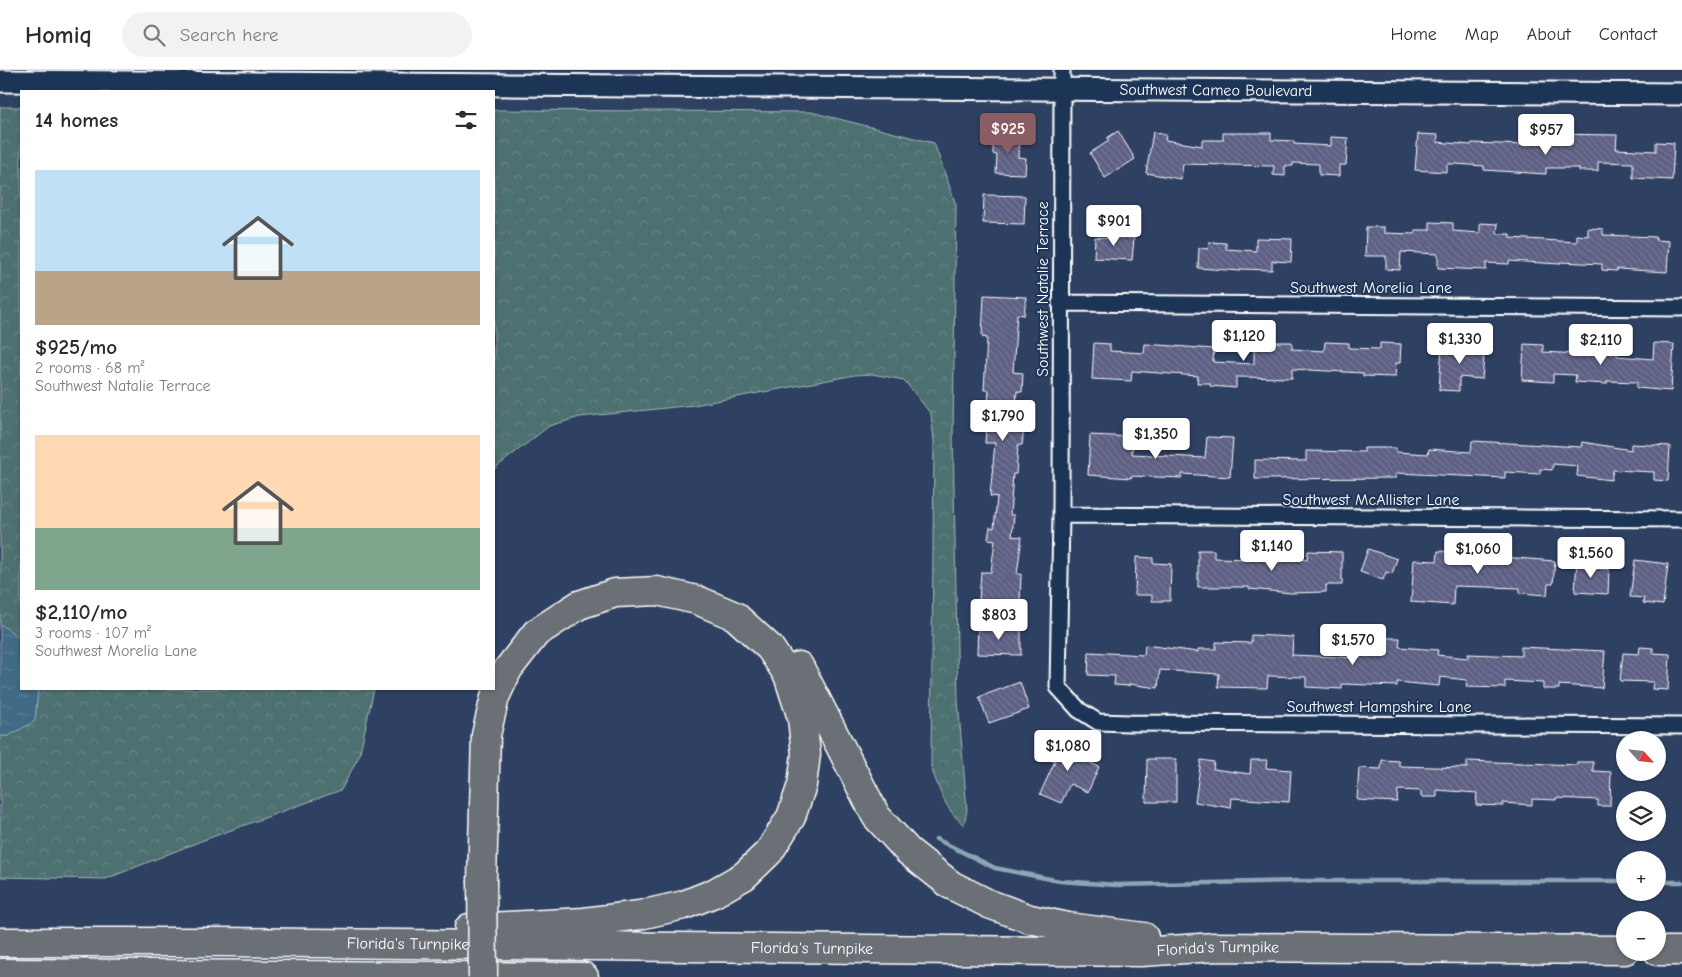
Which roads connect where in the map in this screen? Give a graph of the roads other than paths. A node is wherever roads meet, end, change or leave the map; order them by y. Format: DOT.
graph roads {
  1 [pos="1062,80"];
  2 [pos="0,82"];
  3 [pos="1682,94"];
  4 [pos="1060,303"];
  5 [pos="1682,308"];
  6 [pos="1061,515"];
  7 [pos="1682,519"];
  8 [pos="495,661"];
  9 [pos="482,690"];
  10 [pos="1079,710"];
  11 [pos="1682,726"];
  12 [pos="474,881"];
  13 [pos="0,942"];
  14 [pos="223,942"];
  15 [pos="1215,947"];
  16 [pos="1616,950"];
  17 [pos="1666,950"];
  18 [pos="1682,951"];
  19 [pos="0,973"];
  20 [pos="467,977"];
  21 [pos="483,977"];
  22 [pos="584,977"];
  1 -- 2 [label="street, Southwest Cameo Boulevard"];
  1 -- 3 [label="street, Southwest Cameo Boulevard"];
  1 -- 4 [label="street, Southwest Natalie Terrace"];
  4 -- 5 [label="street, Southwest Morelia Lane"];
  4 -- 6 [label="street, Southwest Natalie Terrace"];
  6 -- 7 [label="street, Southwest McAllister Lane"];
  6 -- 10 [label="street, Southwest Natalie Terrace"];
  8 -- 15 [label="highway"];
  9 -- 12 [label="highway"];
  10 -- 11 [label="street, Southwest Hampshire Lane"];
  12 -- 14 [label="highway"];
  12 -- 20 [label="highway"];
  12 -- 21 [label="highway, bridge"];
  13 -- 14 [label="highway, Florida's Turnpike"];
  14 -- 15 [label="highway, Florida's Turnpike"];
  15 -- 16 [label="highway, Florida's Turnpike"];
  17 -- 18 [label="highway"];
  19 -- 22 [label="highway, Florida's Turnpike"];
}
